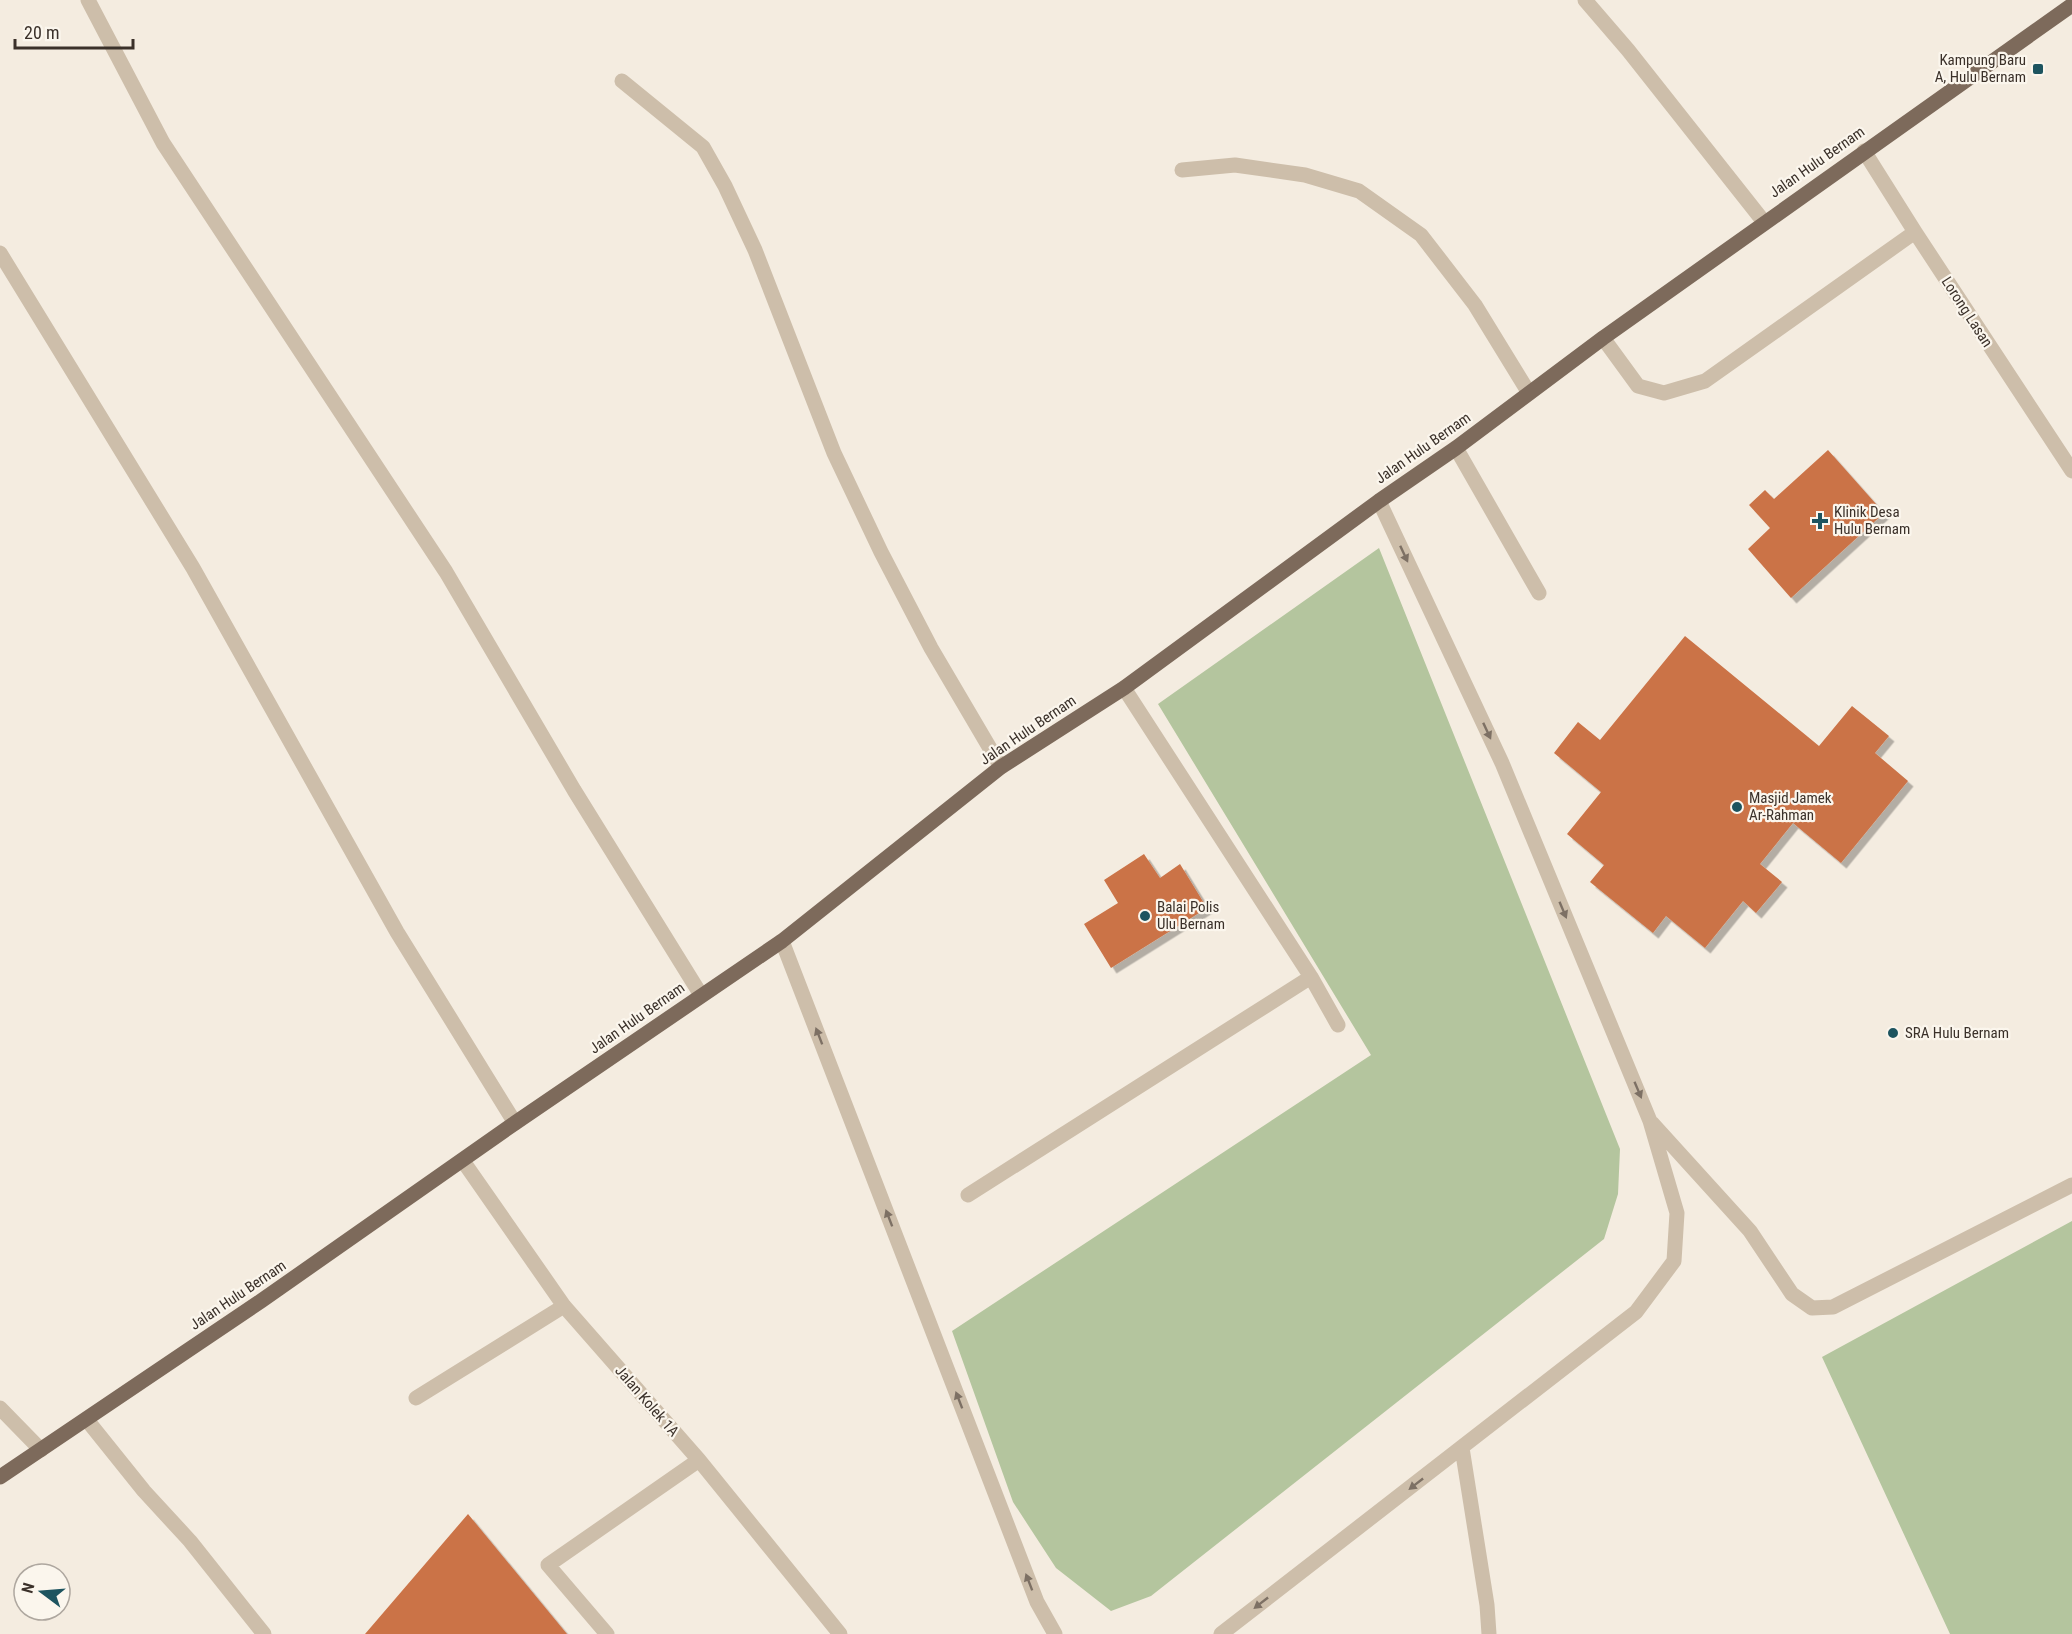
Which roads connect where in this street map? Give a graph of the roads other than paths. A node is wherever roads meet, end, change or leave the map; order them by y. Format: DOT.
graph roads {
  1 [pos="88,0"];
  2 [pos="1585,0"];
  3 [pos="2072,5"];
  4 [pos="622,81"];
  5 [pos="1864,151"];
  6 [pos="1182,170"];
  7 [pos="1764,222"];
  8 [pos="1915,232"];
  9 [pos="0,253"];
  10 [pos="1603,338"];
  11 [pos="1529,393"];
  12 [pos="1456,448"];
  13 [pos="2072,471"];
  14 [pos="1379,501"];
  15 [pos="1539,593"];
  16 [pos="1124,688"];
  17 [pos="1001,767"];
  18 [pos="782,941"];
  19 [pos="1311,976"];
  20 [pos="701,995"];
  21 [pos="1338,1025"];
  22 [pos="1650,1121"];
  23 [pos="515,1123"];
  24 [pos="463,1161"];
  25 [pos="2072,1185"];
  26 [pos="968,1195"];
  27 [pos="564,1306"];
  28 [pos="416,1398"];
  29 [pos="0,1408"];
  30 [pos="87,1420"];
  31 [pos="1462,1448"];
  32 [pos="41,1450"];
  33 [pos="699,1460"];
  34 [pos="0,1477"];
  35 [pos="264,1634"];
  36 [pos="607,1634"];
  37 [pos="840,1634"];
  38 [pos="1055,1634"];
  39 [pos="1221,1634"];
  40 [pos="1489,1634"];
  1 -- 20 [label="street"];
  2 -- 7 [label="street"];
  3 -- 5 [label="main road, Jalan Hulu Bernam"];
  4 -- 17 [label="street"];
  5 -- 7 [label="main road, Jalan Hulu Bernam"];
  5 -- 8 [label="street, Lorong Lasan"];
  6 -- 11 [label="street"];
  7 -- 10 [label="main road, Jalan Hulu Bernam"];
  8 -- 10 [label="street"];
  8 -- 13 [label="street, Lorong Lasan"];
  9 -- 23 [label="street"];
  10 -- 11 [label="main road, Jalan Hulu Bernam"];
  11 -- 12 [label="main road, Jalan Hulu Bernam"];
  12 -- 14 [label="main road, Jalan Hulu Bernam"];
  12 -- 15 [label="street"];
  14 -- 16 [label="main road, Jalan Hulu Bernam"];
  14 -- 22 [label="street, one-way"];
  16 -- 17 [label="main road, Jalan Hulu Bernam"];
  16 -- 19 [label="street"];
  17 -- 18 [label="main road, Jalan Hulu Bernam"];
  18 -- 20 [label="main road, Jalan Hulu Bernam"];
  38 -- 18 [label="street, one-way"];
  19 -- 21 [label="street"];
  19 -- 26 [label="street"];
  20 -- 23 [label="main road, Jalan Hulu Bernam"];
  22 -- 25 [label="street"];
  22 -- 31 [label="street"];
  23 -- 24 [label="main road, Jalan Hulu Bernam"];
  24 -- 27 [label="street, Jalan Kolek 1A"];
  24 -- 30 [label="main road, Jalan Hulu Bernam"];
  27 -- 28 [label="street"];
  27 -- 33 [label="street, Jalan Kolek 1A"];
  29 -- 32 [label="street"];
  30 -- 32 [label="main road, Jalan Hulu Bernam"];
  30 -- 35 [label="street"];
  31 -- 39 [label="street, one-way"];
  31 -- 40 [label="street"];
  32 -- 34 [label="main road, Jalan Hulu Bernam"];
  33 -- 36 [label="street"];
  33 -- 37 [label="street, Jalan Kolek 1A"];
}
